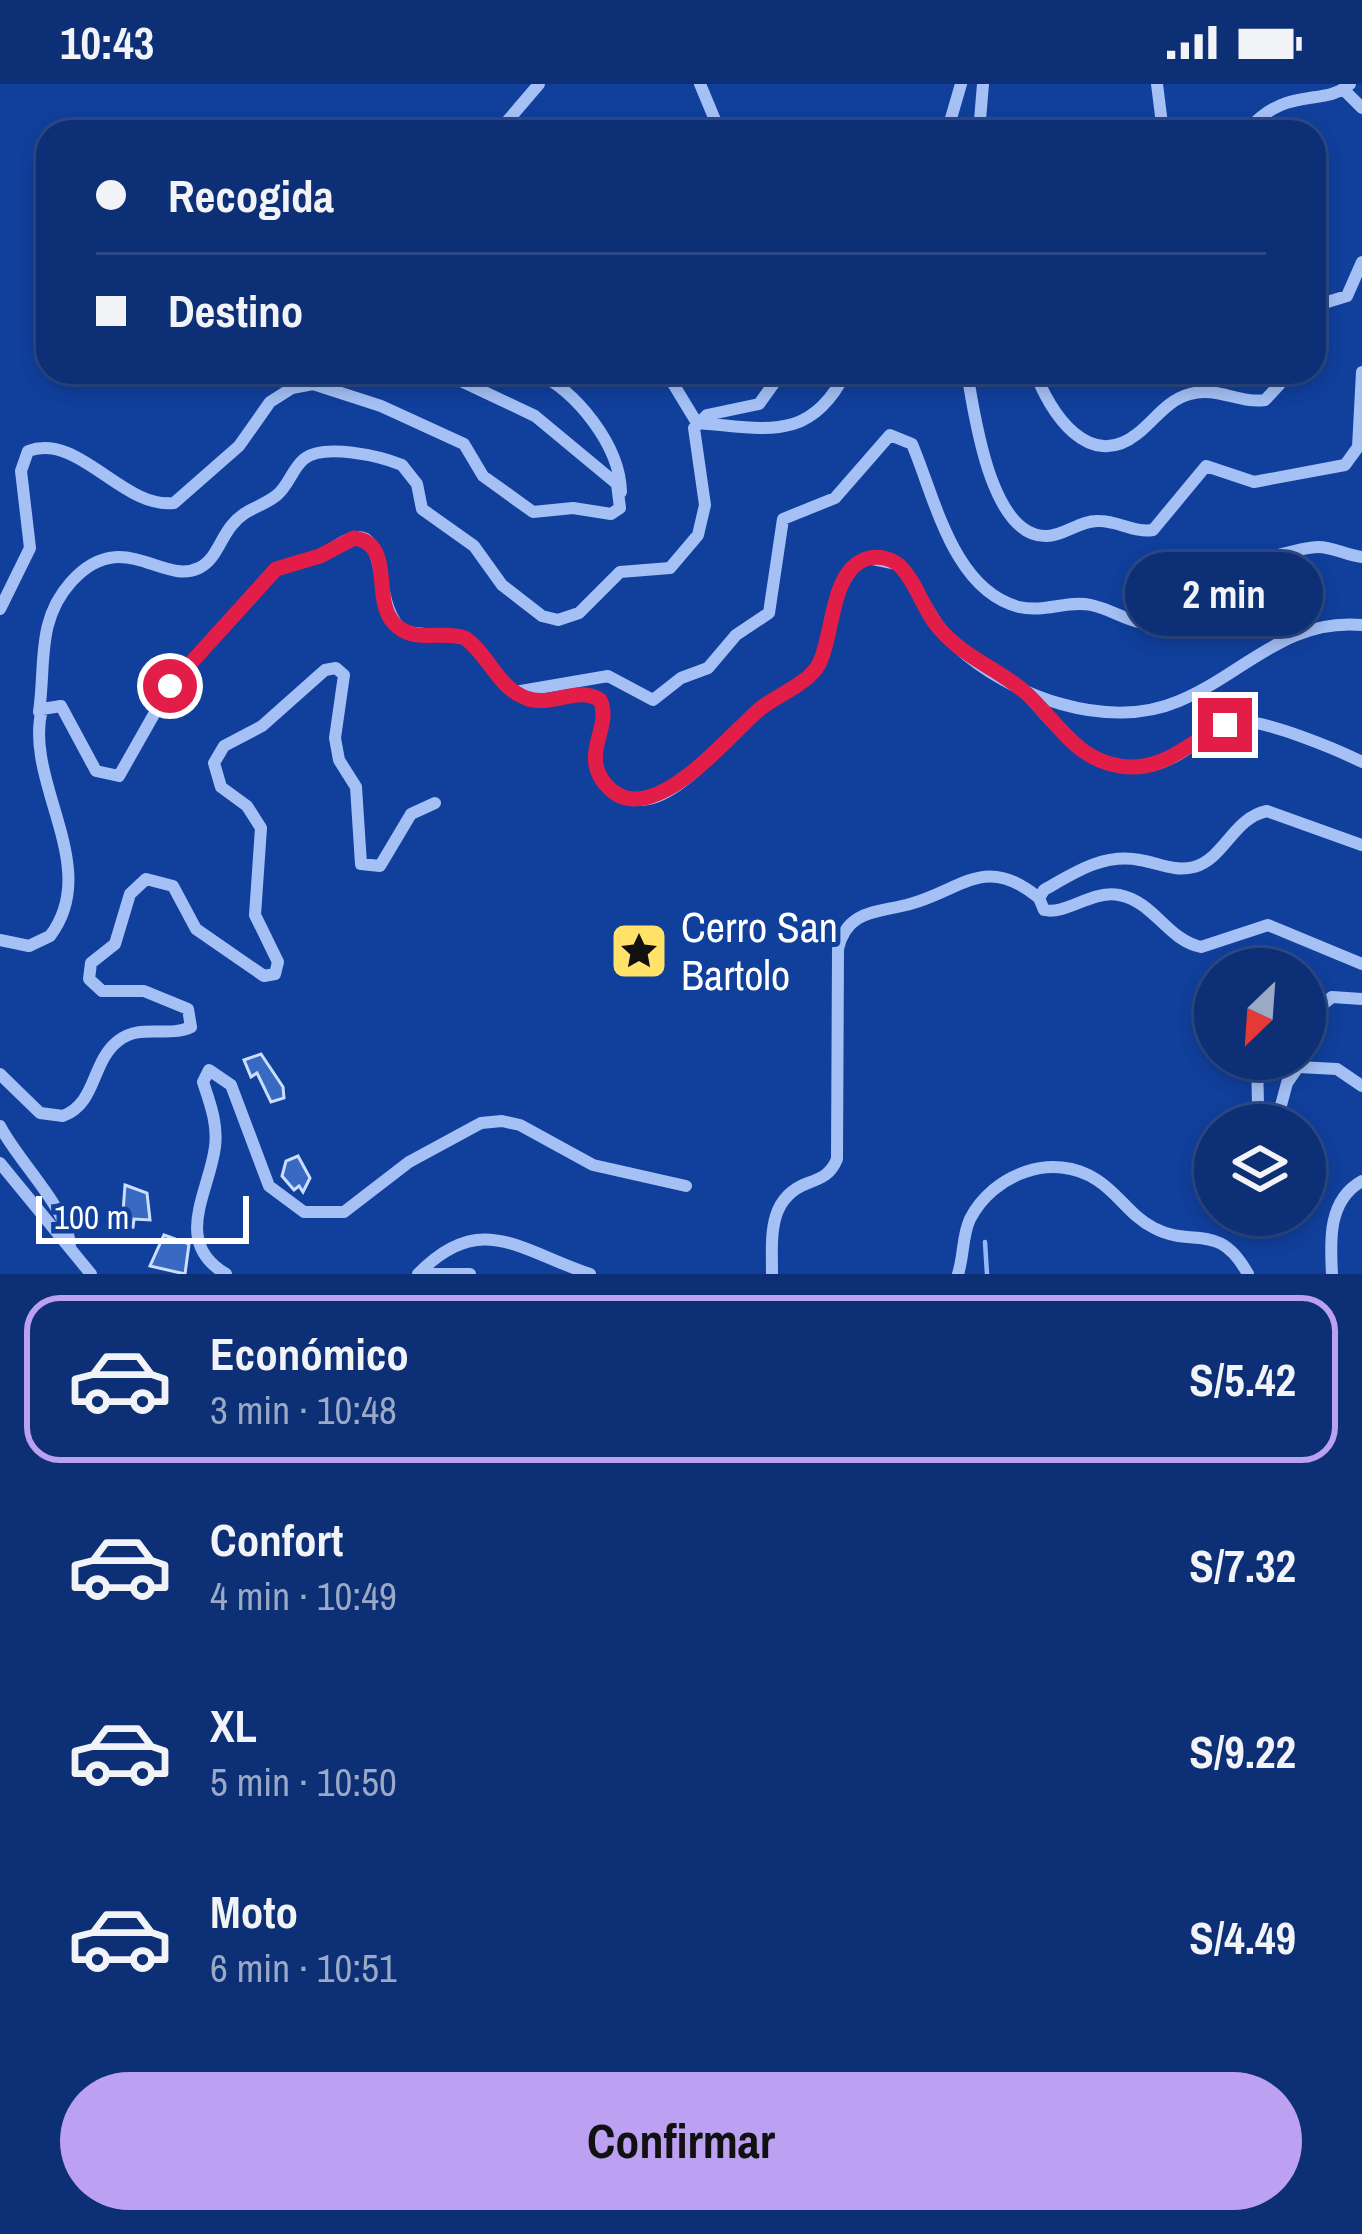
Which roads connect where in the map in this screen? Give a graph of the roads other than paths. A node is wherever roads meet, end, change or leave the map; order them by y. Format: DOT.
graph roads {
  1 [pos="539,84"];
  2 [pos="700,84"];
  3 [pos="961,84"];
  4 [pos="983,84"];
  5 [pos="1156,84"];
  6 [pos="1347,87"];
  7 [pos="1362,108"];
  8 [pos="508,120"];
  9 [pos="715,120"];
  10 [pos="950,120"];
  11 [pos="980,120"];
  12 [pos="1161,120"];
  13 [pos="1258,120"];
  14 [pos="1362,262"];
  15 [pos="1326,302"];
  16 [pos="1362,372"];
  17 [pos="467,384"];
  18 [pos="554,384"];
  19 [pos="673,384"];
  20 [pos="773,384"];
  21 [pos="840,384"];
  22 [pos="969,384"];
  23 [pos="1042,384"];
  24 [pos="1279,384"];
  25 [pos="697,423"];
  26 [pos="621,493"];
  27 [pos="1362,556"];
  28 [pos="0,609"];
  29 [pos="1362,625"];
  30 [pos="1024,691"];
  31 [pos="514,692"];
  32 [pos="39,713"];
  33 [pos="1362,762"];
  34 [pos="435,803"];
  35 [pos="1362,844"];
  36 [pos="1039,898"];
  37 [pos="0,940"];
  38 [pos="1362,964"];
  39 [pos="1362,998"];
  40 [pos="1326,1003"];
  41 [pos="1326,1068"];
  42 [pos="0,1074"];
  43 [pos="1257,1080"];
  44 [pos="1289,1080"];
  45 [pos="1362,1086"];
  46 [pos="0,1126"];
  47 [pos="0,1163"];
  48 [pos="1362,1181"];
  49 [pos="686,1186"];
  50 [pos="70,1247"];
  51 [pos="91,1274"];
  52 [pos="226,1274"];
  53 [pos="422,1274"];
  54 [pos="470,1274"];
  55 [pos="590,1274"];
  56 [pos="772,1274"];
  57 [pos="958,1274"];
  58 [pos="1247,1274"];
  59 [pos="1332,1274"];
  1 -- 8 [label="street"];
  2 -- 9 [label="street"];
  3 -- 10 [label="street"];
  4 -- 11 [label="street"];
  5 -- 12 [label="street"];
  6 -- 7 [label="street"];
  6 -- 13 [label="street"];
  14 -- 15 [label="street"];
  16 -- 22 [label="street"];
  17 -- 26 [label="street"];
  18 -- 26 [label="street"];
  19 -- 25 [label="street"];
  20 -- 25 [label="street"];
  21 -- 25 [label="street"];
  23 -- 24 [label="street"];
  25 -- 32 [label="street"];
  26 -- 28 [label="street"];
  27 -- 31 [label="street"];
  29 -- 30 [label="street"];
  30 -- 31 [label="street"];
  30 -- 33 [label="street"];
  31 -- 32 [label="street"];
  32 -- 37 [label="street"];
  34 -- 42 [label="street"];
  35 -- 36 [label="street"];
  36 -- 38 [label="street"];
  36 -- 56 [label="street"];
  39 -- 40 [label="street"];
  41 -- 45 [label="street"];
  43 -- 44 [label="street"];
  46 -- 50 [label="street"];
  47 -- 50 [label="street"];
  48 -- 59 [label="street"];
  49 -- 52 [label="street"];
  50 -- 51 [label="street"];
  53 -- 54 [label="street"];
  53 -- 55 [label="street"];
  57 -- 58 [label="street"];
}
